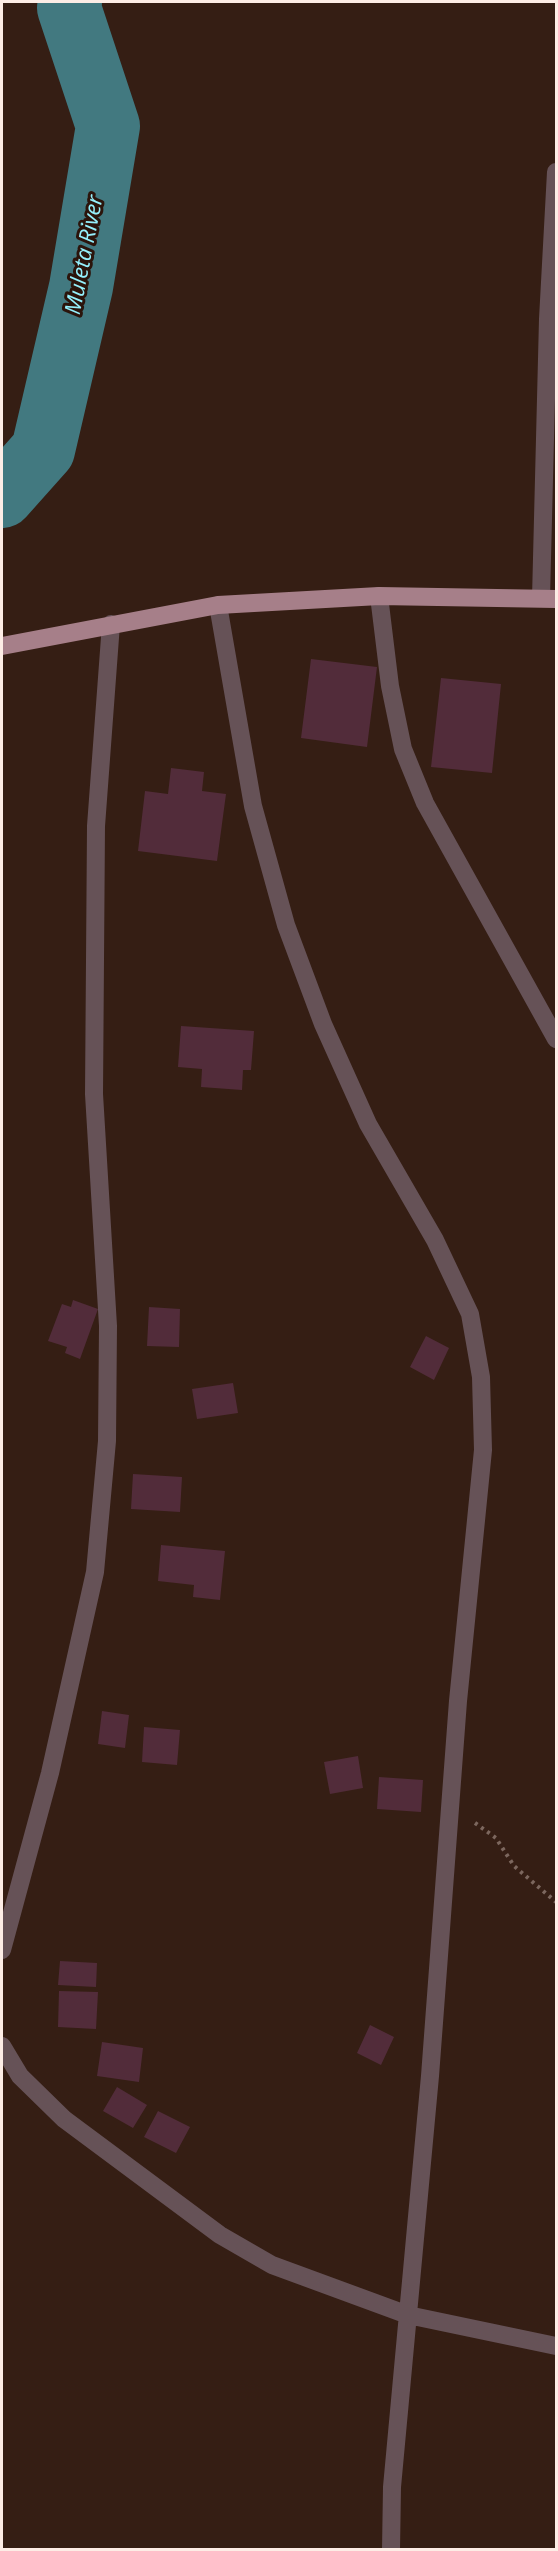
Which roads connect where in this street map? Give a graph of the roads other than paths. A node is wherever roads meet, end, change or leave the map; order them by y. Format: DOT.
graph roads {
  1 [pos="556,172"];
  2 [pos="379,596"];
  3 [pos="549,598"];
  4 [pos="219,605"];
  5 [pos="111,624"];
  6 [pos="2,646"];
  7 [pos="556,1039"];
  8 [pos="2,1950"];
  9 [pos="2,2046"];
  10 [pos="408,2315"];
  11 [pos="556,2346"];
  12 [pos="391,2550"];
  1 -- 3 [label="street"];
  2 -- 3 [label="main road"];
  2 -- 4 [label="main road"];
  2 -- 7 [label="street"];
  4 -- 5 [label="main road"];
  4 -- 10 [label="street"];
  5 -- 6 [label="main road"];
  5 -- 8 [label="street"];
  9 -- 10 [label="street"];
  10 -- 11 [label="street"];
  10 -- 12 [label="street"];
}
